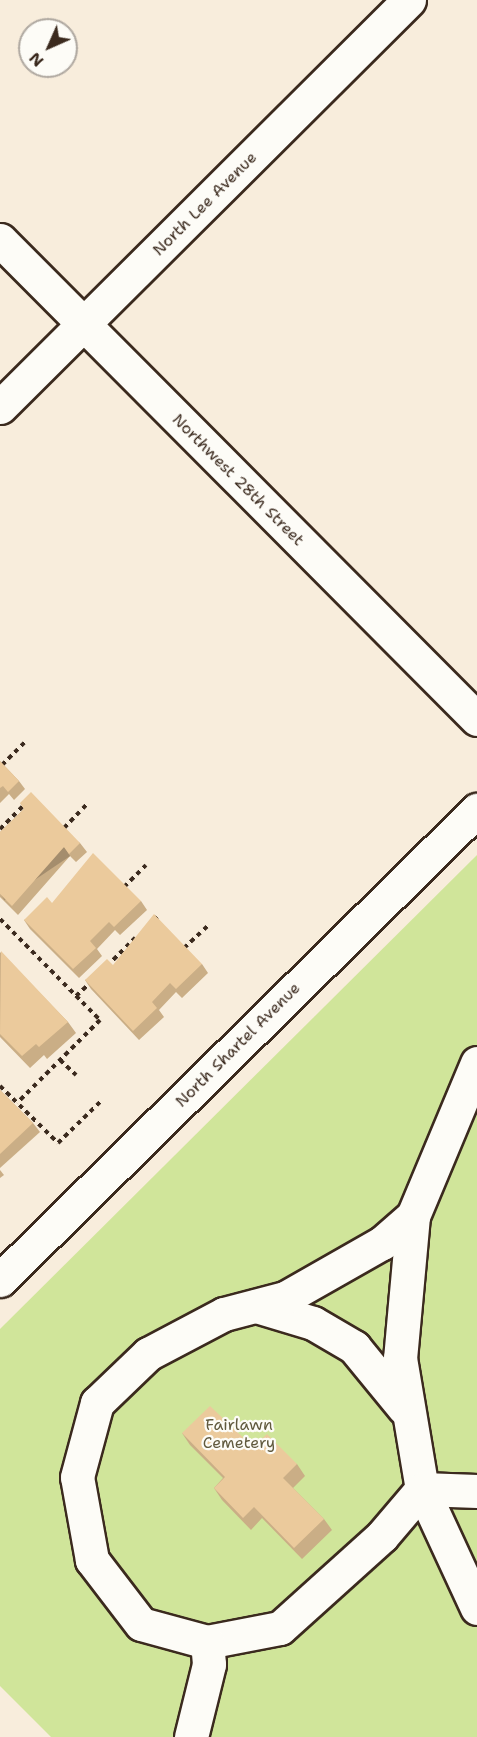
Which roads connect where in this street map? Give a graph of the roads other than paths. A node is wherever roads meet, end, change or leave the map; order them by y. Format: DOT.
graph roads {
  1 [pos="409,0"];
  2 [pos="0,240"];
  3 [pos="83,324"];
  4 [pos="0,407"];
  5 [pos="477,719"];
  6 [pos="477,810"];
  7 [pos="477,1063"];
  8 [pos="413,1216"];
  9 [pos="0,1280"];
  10 [pos="256,1306"];
  11 [pos="407,1412"];
  12 [pos="422,1489"];
  13 [pos="477,1491"];
  14 [pos="477,1608"];
  15 [pos="207,1642"];
  16 [pos="191,1737"];
  1 -- 3 [label="street, North Lee Avenue"];
  2 -- 3 [label="street, Northwest 28th Street"];
  3 -- 4 [label="street, North Lee Avenue"];
  3 -- 5 [label="street, Northwest 28th Street"];
  6 -- 9 [label="street, North Shartel Avenue"];
  7 -- 8 [label="street"];
  8 -- 10 [label="street"];
  8 -- 11 [label="street"];
  10 -- 11 [label="street"];
  10 -- 15 [label="street"];
  11 -- 12 [label="street"];
  12 -- 13 [label="street"];
  12 -- 14 [label="street"];
  12 -- 15 [label="street"];
  15 -- 16 [label="street"];
}
